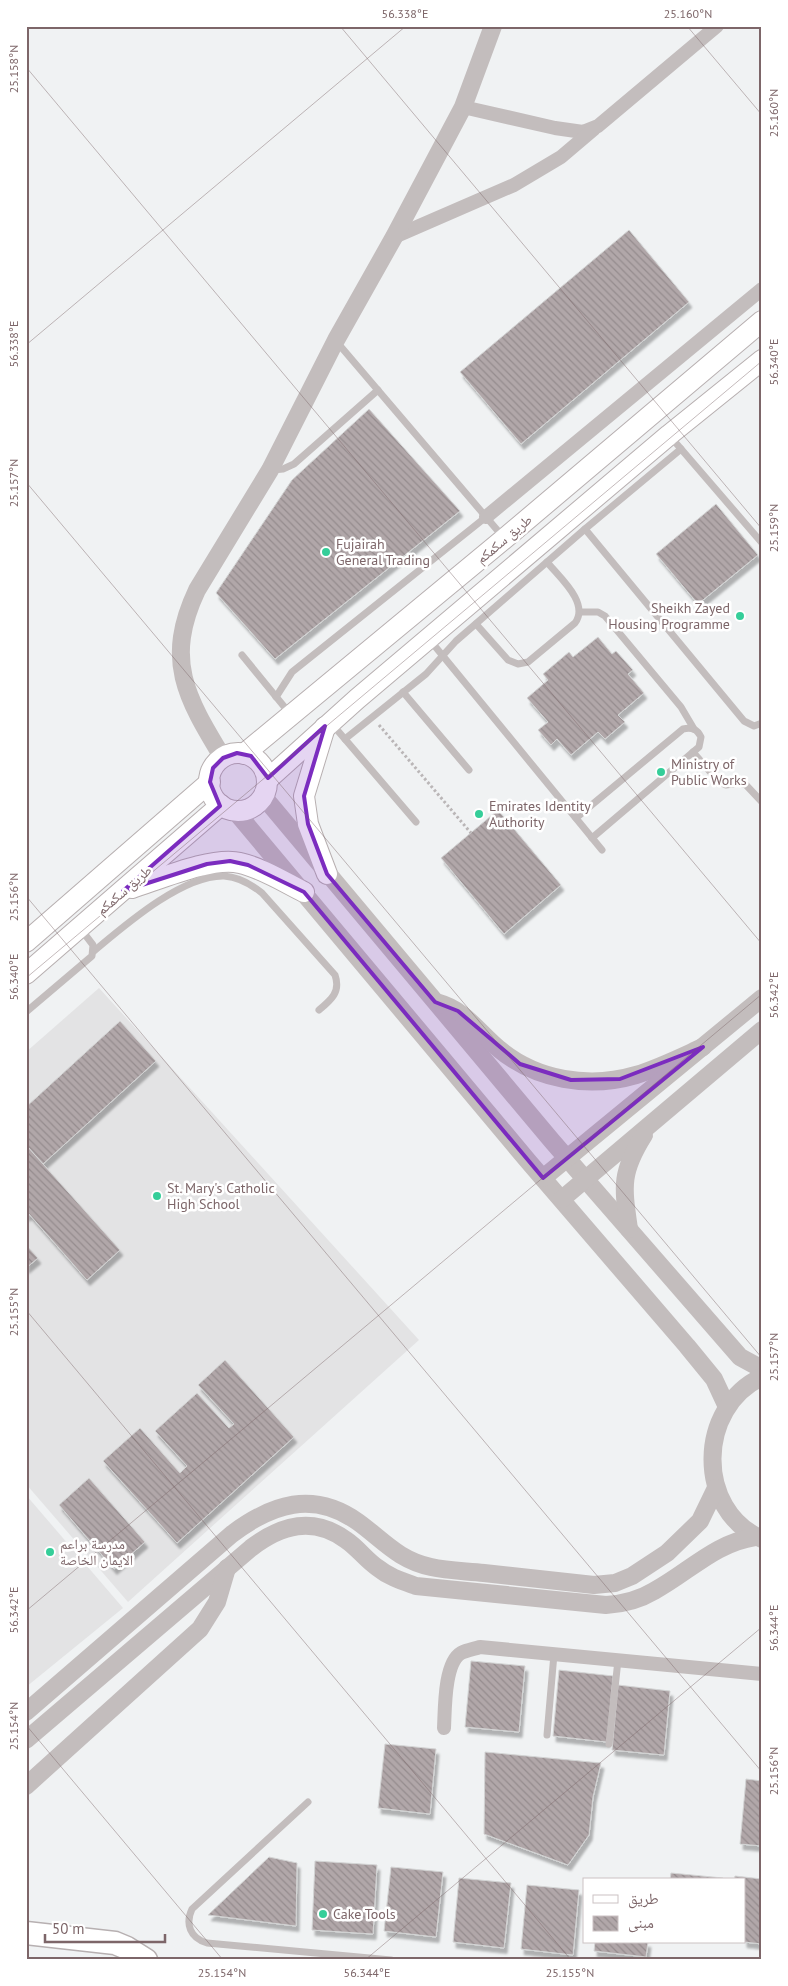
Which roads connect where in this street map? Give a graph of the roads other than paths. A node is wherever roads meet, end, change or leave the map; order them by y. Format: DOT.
graph roads {
  1 [pos="493,26"];
  2 [pos="717,26"];
  3 [pos="463,107"];
  4 [pos="598,126"];
  5 [pos="394,237"];
  6 [pos="762,289"];
  7 [pos="762,321"];
  8 [pos="336,340"];
  9 [pos="762,360"];
  10 [pos="378,390"];
  11 [pos="675,442"];
  12 [pos="270,470"];
  13 [pos="486,517"];
  14 [pos="585,529"];
  15 [pos="504,538"];
  16 [pos="762,543"];
  17 [pos="547,562"];
  18 [pos="580,612"];
  19 [pos="476,624"];
  20 [pos="429,638"];
  21 [pos="242,655"];
  22 [pos="443,656"];
  23 [pos="403,692"];
  24 [pos="276,697"];
  25 [pos="291,715"];
  26 [pos="762,723"];
  27 [pos="328,724"];
  28 [pos="694,728"];
  29 [pos="345,739"];
  30 [pos="694,752"];
  31 [pos="244,754"];
  32 [pos="223,758"];
  33 [pos="469,770"];
  34 [pos="210,782"];
  35 [pos="265,788"];
  36 [pos="762,802"];
  37 [pos="228,808"];
  38 [pos="576,818"];
  39 [pos="416,822"];
  40 [pos="592,838"];
  41 [pos="602,850"];
  42 [pos="326,874"];
  43 [pos="123,891"];
  44 [pos="304,892"];
  45 [pos="80,928"];
  46 [pos="26,942"];
  47 [pos="94,951"];
  48 [pos="26,974"];
  49 [pos="762,998"];
  50 [pos="435,1002"];
  51 [pos="319,1010"];
  52 [pos="26,1012"];
  53 [pos="762,1030"];
  54 [pos="703,1047"];
  55 [pos="652,1122"];
  56 [pos="567,1158"];
  57 [pos="544,1178"];
  58 [pos="585,1179"];
  59 [pos="562,1199"];
  60 [pos="629,1229"];
  61 [pos="762,1369"];
  62 [pos="762,1377"];
  63 [pos="727,1407"];
  64 [pos="716,1488"];
  65 [pos="759,1538"];
  66 [pos="227,1568"];
  67 [pos="554,1654"];
  68 [pos="618,1660"];
  69 [pos="762,1674"];
  70 [pos="26,1712"];
  71 [pos="444,1728"];
  72 [pos="547,1734"];
  73 [pos="26,1740"];
  74 [pos="609,1744"];
  75 [pos="26,1786"];
  76 [pos="308,1802"];
  77 [pos="26,1933"];
  78 [pos="146,1960"];
  79 [pos="391,1960"];
  1 -- 3 [label="street"];
  2 -- 4 [label="street"];
  3 -- 4 [label="street"];
  3 -- 5 [label="street"];
  4 -- 5 [label="street"];
  5 -- 8 [label="street"];
  6 -- 13 [label="street"];
  7 -- 15 [label="main road, طريق سكمكم"];
  8 -- 10 [label="lane"];
  8 -- 12 [label="street"];
  9 -- 11 [label="main road, طريق سكمكم"];
  10 -- 12 [label="lane"];
  10 -- 13 [label="lane"];
  11 -- 14 [label="lane"];
  11 -- 16 [label="lane"];
  11 -- 20 [label="main road, طريق سكمكم"];
  12 -- 32 [label="street"];
  13 -- 15 [label="lane"];
  13 -- 24 [label="lane"];
  14 -- 17 [label="lane"];
  14 -- 26 [label="lane"];
  15 -- 25 [label="main road, طريق سكمكم"];
  17 -- 18 [label="lane"];
  17 -- 19 [label="lane"];
  18 -- 19 [label="lane"];
  18 -- 28 [label="lane"];
  19 -- 22 [label="lane"];
  20 -- 22 [label="lane"];
  20 -- 27 [label="main road, طريق سكمكم"];
  21 -- 24 [label="lane"];
  22 -- 23 [label="lane"];
  22 -- 38 [label="lane"];
  23 -- 29 [label="lane"];
  23 -- 33 [label="lane"];
  24 -- 25 [label="lane"];
  25 -- 31 [label="main road, طريق سكمكم"];
  27 -- 29 [label="lane"];
  27 -- 35 [label="main road, طريق سكمكم"];
  27 -- 42 [label="main road"];
  28 -- 30 [label="lane"];
  28 -- 38 [label="lane"];
  29 -- 39 [label="lane"];
  30 -- 36 [label="lane"];
  30 -- 40 [label="lane"];
  31 -- 32 [label="main road"];
  31 -- 35 [label="main road"];
  32 -- 34 [label="main road"];
  34 -- 37 [label="main road"];
  34 -- 46 [label="main road, طريق سكمكم"];
  35 -- 37 [label="main road"];
  35 -- 42 [label="street"];
  37 -- 43 [label="main road, طريق سكمكم"];
  37 -- 44 [label="street"];
  38 -- 40 [label="lane"];
  40 -- 41 [label="lane"];
  42 -- 50 [label="street"];
  43 -- 44 [label="main road"];
  43 -- 45 [label="main road, طريق سكمكم"];
  44 -- 57 [label="street"];
  45 -- 47 [label="lane"];
  45 -- 48 [label="main road, طريق سكمكم"];
  47 -- 51 [label="lane"];
  47 -- 52 [label="lane"];
  49 -- 54 [label="street"];
  50 -- 54 [label="street"];
  50 -- 56 [label="street"];
  53 -- 55 [label="street"];
  54 -- 56 [label="street"];
  55 -- 58 [label="street"];
  55 -- 60 [label="street"];
  56 -- 57 [label="street"];
  56 -- 58 [label="street"];
  57 -- 59 [label="street"];
  58 -- 59 [label="street"];
  58 -- 60 [label="street"];
  59 -- 63 [label="street"];
  60 -- 61 [label="street"];
  62 -- 63 [label="street"];
  63 -- 64 [label="street"];
  64 -- 65 [label="street"];
  64 -- 70 [label="street"];
  65 -- 66 [label="street"];
  66 -- 73 [label="street"];
  66 -- 75 [label="street"];
  67 -- 68 [label="street"];
  67 -- 71 [label="street"];
  67 -- 72 [label="lane"];
  68 -- 69 [label="street"];
  68 -- 74 [label="lane"];
  76 -- 79 [label="lane"];
  77 -- 78 [label="main road"];
}
